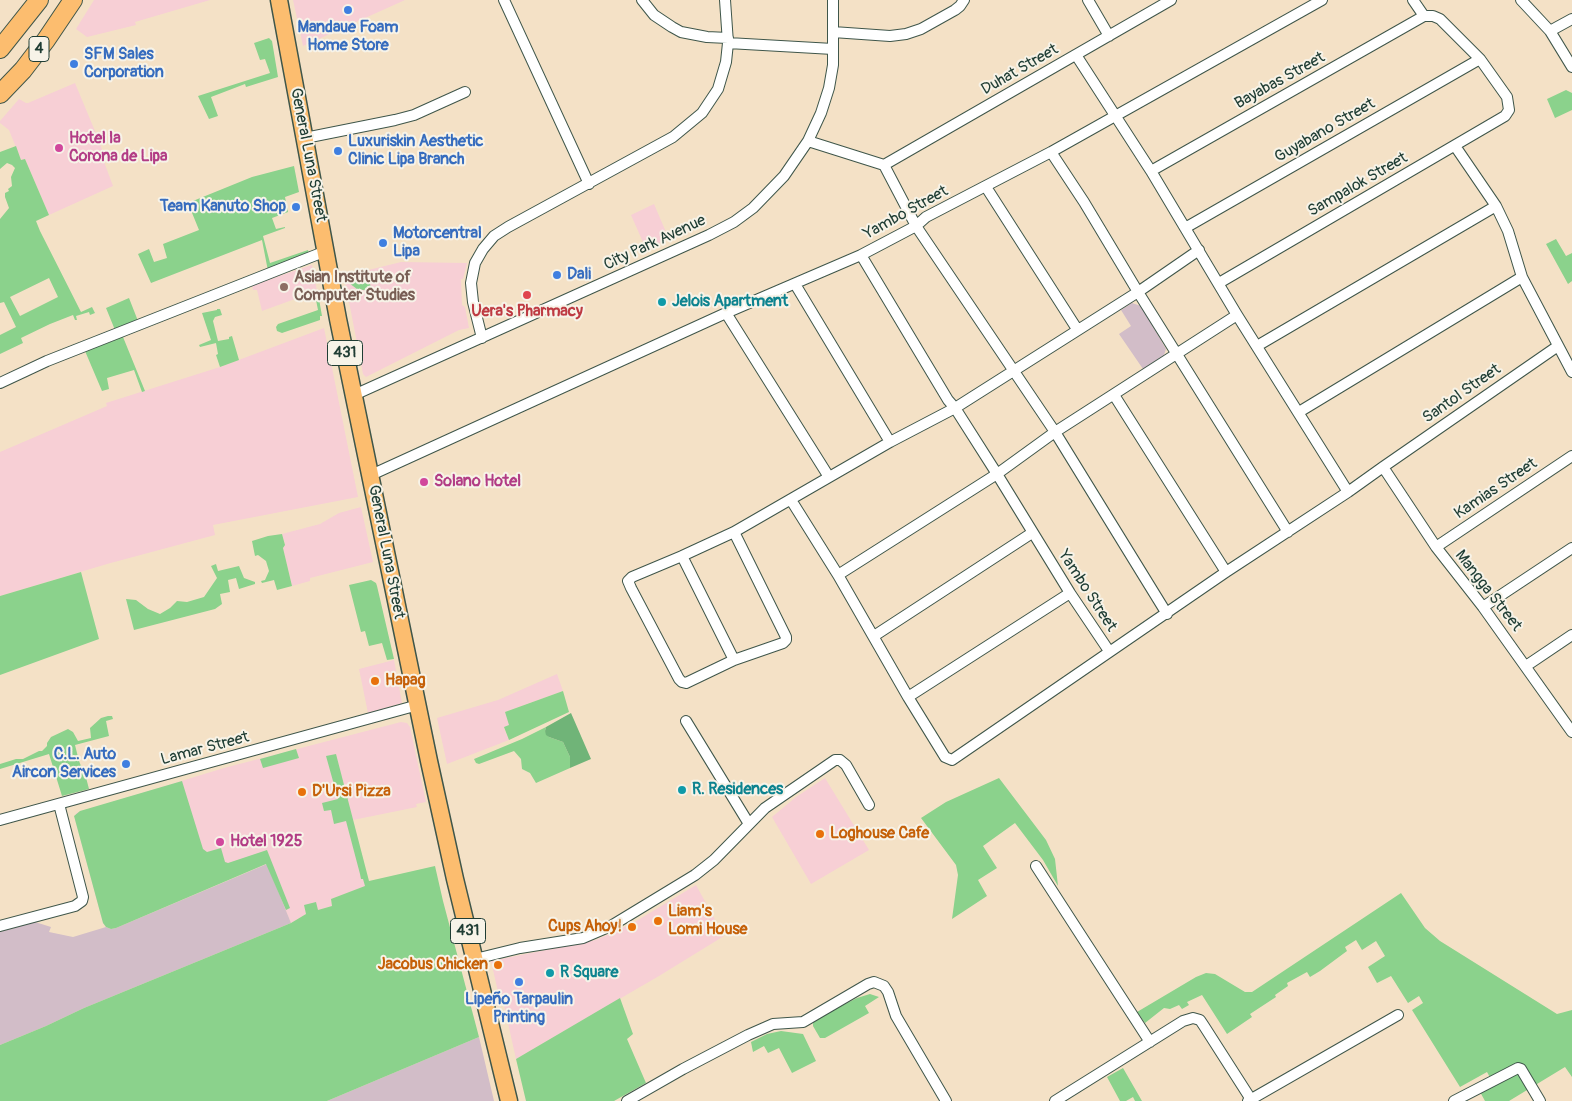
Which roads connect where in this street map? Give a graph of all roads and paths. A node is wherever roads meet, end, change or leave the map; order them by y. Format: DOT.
graph roads {
  1 [pos="39,0"];
  2 [pos="73,0"];
  3 [pos="278,0"];
  4 [pos="504,0"];
  5 [pos="642,0"];
  6 [pos="725,0"];
  7 [pos="833,0"];
  8 [pos="964,0"];
  9 [pos="1088,0"];
  10 [pos="1171,0"];
  11 [pos="1322,0"];
  12 [pos="1413,0"];
  13 [pos="1521,0"];
  14 [pos="1424,16"];
  15 [pos="1572,19"];
  16 [pos="1550,31"];
  17 [pos="833,32"];
  18 [pos="1109,36"];
  19 [pos="728,41"];
  20 [pos="0,49"];
  21 [pos="833,49"];
  22 [pos="1076,55"];
  23 [pos="1480,59"];
  24 [pos="1572,66"];
  25 [pos="465,92"];
  26 [pos="0,94"];
  27 [pos="1115,116"];
  28 [pos="304,138"];
  29 [pos="808,141"];
  30 [pos="1455,146"];
  31 [pos="1051,152"];
  32 [pos="884,165"];
  33 [pos="1151,171"];
  34 [pos="589,184"];
  35 [pos="986,187"];
  36 [pos="1496,206"];
  37 [pos="916,226"];
  38 [pos="1185,228"];
  39 [pos="1199,250"];
  40 [pos="326,251"];
  41 [pos="861,255"];
  42 [pos="1522,277"];
  43 [pos="1219,283"];
  44 [pos="795,284"];
  45 [pos="1138,292"];
  46 [pos="726,313"];
  47 [pos="1237,315"];
  48 [pos="1077,330"];
  49 [pos="482,338"];
  50 [pos="1257,346"];
  51 [pos="1558,346"];
  52 [pos="1177,354"];
  53 [pos="1015,371"];
  54 [pos="1572,372"];
  55 [pos="0,383"];
  56 [pos="354,395"];
  57 [pos="1114,395"];
  58 [pos="955,408"];
  59 [pos="1299,412"];
  60 [pos="1055,432"];
  61 [pos="890,442"];
  62 [pos="1572,456"];
  63 [pos="1382,466"];
  64 [pos="997,474"];
  65 [pos="371,475"];
  66 [pos="829,477"];
  67 [pos="1348,492"];
  68 [pos="790,500"];
  69 [pos="734,532"];
  70 [pos="1288,532"];
  71 [pos="1032,533"];
  72 [pos="1436,548"];
  73 [pos="1572,548"];
  74 [pos="682,556"];
  75 [pos="1226,572"];
  76 [pos="838,575"];
  77 [pos="1070,593"];
  78 [pos="1483,607"];
  79 [pos="1167,614"];
  80 [pos="1572,635"];
  81 [pos="874,636"];
  82 [pos="1110,652"];
  83 [pos="734,660"];
  84 [pos="1526,666"];
  85 [pos="908,697"];
  86 [pos="418,705"];
  87 [pos="686,721"];
  88 [pos="1571,727"];
  89 [pos="58,804"];
  90 [pos="869,805"];
  91 [pos="0,820"];
  92 [pos="749,824"];
  93 [pos="1036,866"];
  94 [pos="0,926"];
  95 [pos="475,959"];
  96 [pos="1398,1015"];
  97 [pos="1150,1042"];
  98 [pos="1250,1100"];
  99 [pos="509,1101"];
  100 [pos="626,1101"];
  101 [pos="946,1101"];
  102 [pos="1056,1101"];
  103 [pos="1454,1101"];
  104 [pos="1540,1101"];
  1 -- 20 [label="highway, 4"];
  2 -- 26 [label="highway, 4"];
  3 -- 28 [label="main road, General Luna Street / 431"];
  4 -- 34 [label="street"];
  5 -- 19 [label="street"];
  6 -- 19 [label="street"];
  7 -- 17 [label="street, City Park Avenue"];
  8 -- 17 [label="street"];
  9 -- 18 [label="street"];
  10 -- 18 [label="street, Duhat Street"];
  11 -- 27 [label="street, Yambo Street"];
  12 -- 14 [label="street"];
  13 -- 16 [label="street"];
  14 -- 23 [label="street"];
  14 -- 33 [label="street, Bayabas Street"];
  15 -- 16 [label="street"];
  16 -- 24 [label="street"];
  17 -- 21 [label="street, City Park Avenue"];
  18 -- 22 [label="street, Duhat Street"];
  19 -- 21 [label="street"];
  19 -- 34 [label="street"];
  21 -- 29 [label="street, City Park Avenue"];
  22 -- 27 [label="street"];
  22 -- 32 [label="street, Duhat Street"];
  23 -- 30 [label="street, Sampalok Street"];
  23 -- 38 [label="street, Guyabano Street"];
  25 -- 28 [label="street"];
  27 -- 31 [label="street, Yambo Street"];
  27 -- 33 [label="street"];
  28 -- 40 [label="main road, General Luna Street / 431"];
  29 -- 32 [label="street"];
  29 -- 49 [label="street, City Park Avenue"];
  30 -- 36 [label="street"];
  30 -- 43 [label="street, Sampalok Street"];
  31 -- 35 [label="street, Yambo Street"];
  31 -- 45 [label="street"];
  32 -- 37 [label="street"];
  33 -- 38 [label="street"];
  34 -- 49 [label="street"];
  35 -- 37 [label="street, Yambo Street"];
  35 -- 48 [label="street"];
  36 -- 42 [label="street"];
  36 -- 50 [label="street"];
  37 -- 41 [label="street, Yambo Street"];
  37 -- 53 [label="street"];
  38 -- 39 [label="street"];
  39 -- 43 [label="street"];
  39 -- 45 [label="street"];
  40 -- 55 [label="street"];
  40 -- 56 [label="main road, General Luna Street / 431"];
  41 -- 44 [label="street"];
  41 -- 58 [label="street, Yambo Street"];
  42 -- 51 [label="street"];
  42 -- 59 [label="street"];
  43 -- 47 [label="street"];
  44 -- 46 [label="street"];
  44 -- 61 [label="street"];
  45 -- 48 [label="street"];
  45 -- 52 [label="street"];
  46 -- 65 [label="street"];
  46 -- 66 [label="street"];
  47 -- 50 [label="street"];
  47 -- 52 [label="street"];
  48 -- 53 [label="street"];
  49 -- 56 [label="street, City Park Avenue"];
  50 -- 59 [label="street"];
  51 -- 54 [label="street"];
  51 -- 63 [label="street, Santol Street"];
  52 -- 57 [label="street"];
  52 -- 70 [label="street"];
  53 -- 58 [label="street"];
  53 -- 60 [label="street"];
  56 -- 65 [label="main road, General Luna Street / 431"];
  57 -- 60 [label="street"];
  57 -- 75 [label="street"];
  58 -- 61 [label="street"];
  58 -- 64 [label="street, Yambo Street"];
  59 -- 67 [label="street"];
  60 -- 64 [label="street"];
  60 -- 79 [label="street"];
  61 -- 66 [label="street"];
  62 -- 72 [label="street, Kamias Street"];
  63 -- 67 [label="street, Santol Street"];
  63 -- 72 [label="street, Mangga Street"];
  64 -- 71 [label="street, Yambo Street"];
  64 -- 76 [label="street"];
  65 -- 86 [label="main road, General Luna Street / 431"];
  66 -- 68 [label="street"];
  67 -- 70 [label="street, Santol Street"];
  68 -- 69 [label="street"];
  68 -- 76 [label="street"];
  69 -- 74 [label="street"];
  69 -- 83 [label="street"];
  70 -- 75 [label="street, Santol Street"];
  71 -- 77 [label="street, Yambo Street"];
  71 -- 81 [label="street"];
  72 -- 78 [label="street, Mangga Street"];
  73 -- 78 [label="street"];
  74 -- 83 [label="street"];
  74 -- 83 [label="street"];
  75 -- 79 [label="street, Santol Street"];
  76 -- 81 [label="street"];
  77 -- 82 [label="street, Yambo Street"];
  77 -- 85 [label="street"];
  78 -- 84 [label="street, Mangga Street"];
  79 -- 82 [label="street, Santol Street"];
  80 -- 84 [label="street"];
  81 -- 85 [label="street"];
  82 -- 85 [label="street, Santol Street"];
  84 -- 88 [label="street, Mangga Street"];
  86 -- 89 [label="street, Lamar Street"];
  86 -- 95 [label="main road, General Luna Street / 431"];
  87 -- 92 [label="street"];
  89 -- 91 [label="street, Lamar Street"];
  89 -- 94 [label="street"];
  90 -- 92 [label="street"];
  92 -- 95 [label="street"];
  93 -- 97 [label="street"];
  95 -- 99 [label="main road, General Luna Street / 431"];
  96 -- 98 [label="street"];
  97 -- 98 [label="street"];
  97 -- 102 [label="street"];
  100 -- 101 [label="street"];
  103 -- 104 [label="street"];
}
